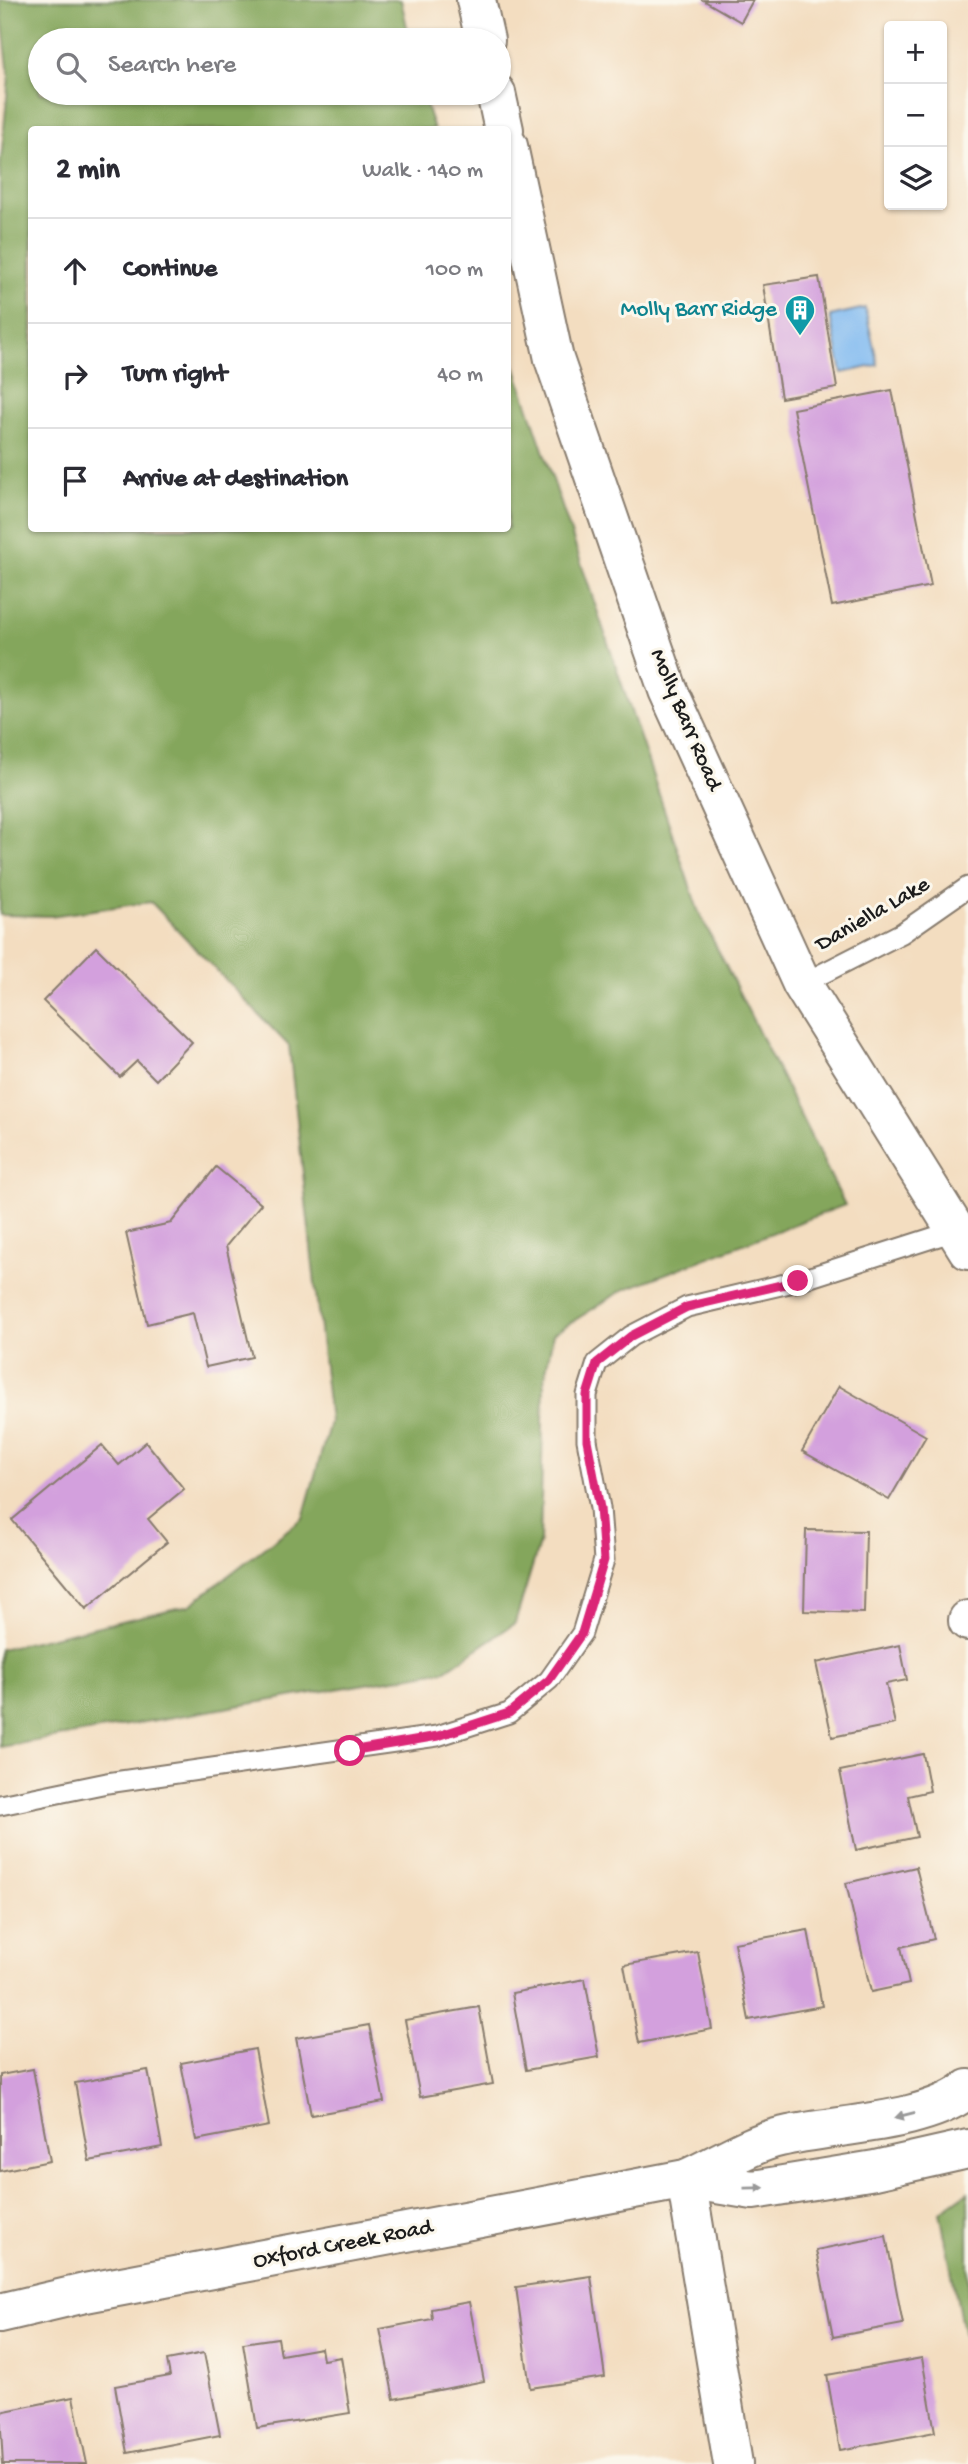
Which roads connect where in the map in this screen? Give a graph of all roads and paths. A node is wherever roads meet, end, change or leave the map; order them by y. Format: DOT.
graph roads {
  1 [pos="476,0"];
  2 [pos="482,28"];
  3 [pos="499,105"];
  4 [pos="503,126"];
  5 [pos="511,160"];
  6 [pos="968,887"];
  7 [pos="802,984"];
  8 [pos="961,1240"];
  9 [pos="0,1805"];
  10 [pos="968,2089"];
  11 [pos="968,2149"];
  12 [pos="686,2179"];
  13 [pos="0,2313"];
  14 [pos="733,2464"];
  1 -- 2 [label="street"];
  3 -- 4 [label="street"];
  5 -- 7 [label="street, Molly Barr Road"];
  6 -- 7 [label="lane, Daniella Lake"];
  7 -- 8 [label="street, Molly Barr Road"];
  8 -- 9 [label="lane"];
  10 -- 12 [label="street, Oxford Creek Road, one-way"];
  12 -- 11 [label="street, Oxford Creek Road, one-way"];
  12 -- 13 [label="street, Oxford Creek Road"];
  12 -- 14 [label="street"];
}
